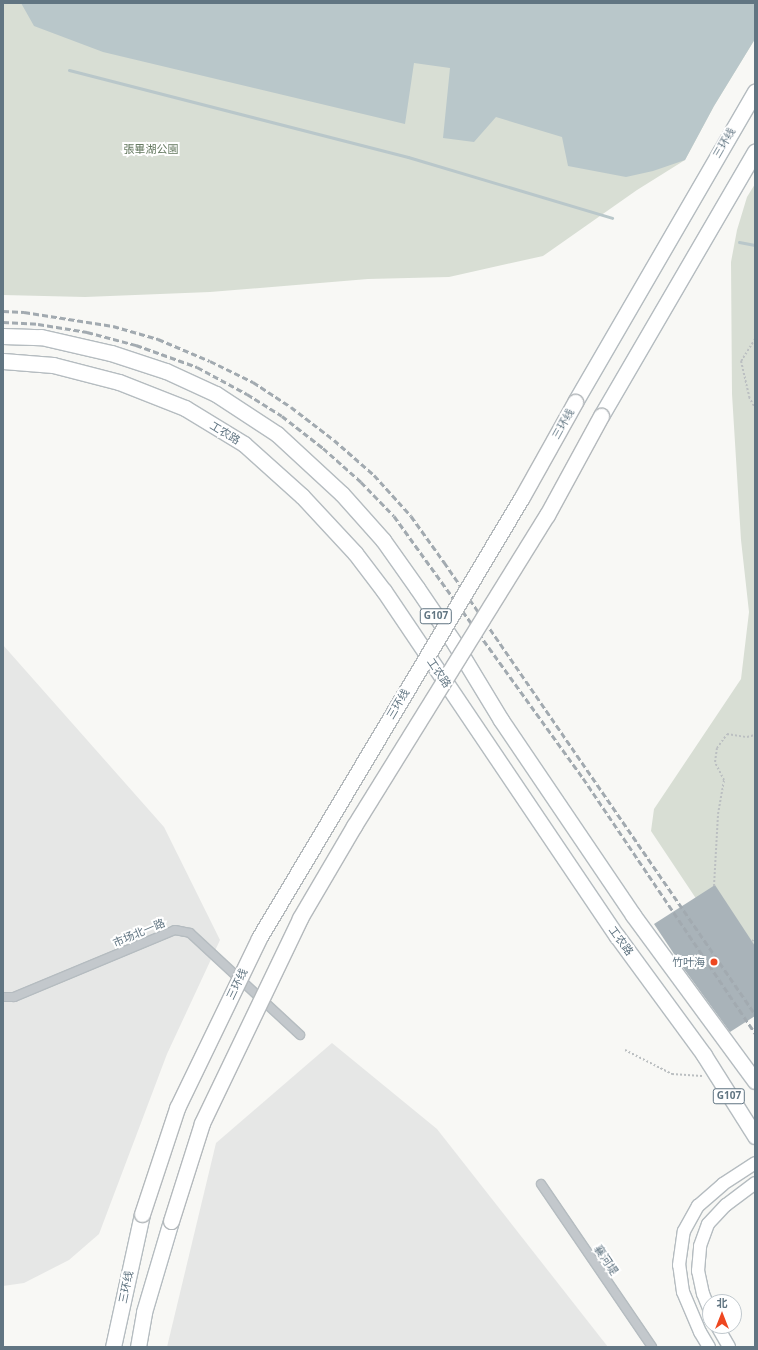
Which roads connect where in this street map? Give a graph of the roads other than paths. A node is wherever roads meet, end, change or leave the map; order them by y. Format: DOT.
graph roads {
  1 [pos="755,91"];
  2 [pos="755,150"];
  3 [pos="3,336"];
  4 [pos="3,361"];
  5 [pos="3,997"];
  6 [pos="300,1035"];
  7 [pos="755,1082"];
  8 [pos="755,1136"];
  9 [pos="755,1163"];
  10 [pos="755,1183"];
  11 [pos="542,1184"];
  12 [pos="703,1294"];
  13 [pos="722,1334"];
  14 [pos="113,1347"];
  15 [pos="138,1347"];
  16 [pos="652,1347"];
  17 [pos="709,1347"];
  18 [pos="729,1347"];
  1 -- 14 [label="highway, 三环线, bridge"];
  2 -- 15 [label="highway, 三环线, bridge"];
  3 -- 7 [label="highway, G107"];
  4 -- 8 [label="highway, 工农路 / G107"];
  5 -- 6 [label="street, 市场北一路"];
  9 -- 17 [label="main road"];
  10 -- 12 [label="main road"];
  11 -- 16 [label="street, 襄河堤"];
  13 -- 18 [label="main road"];
}
